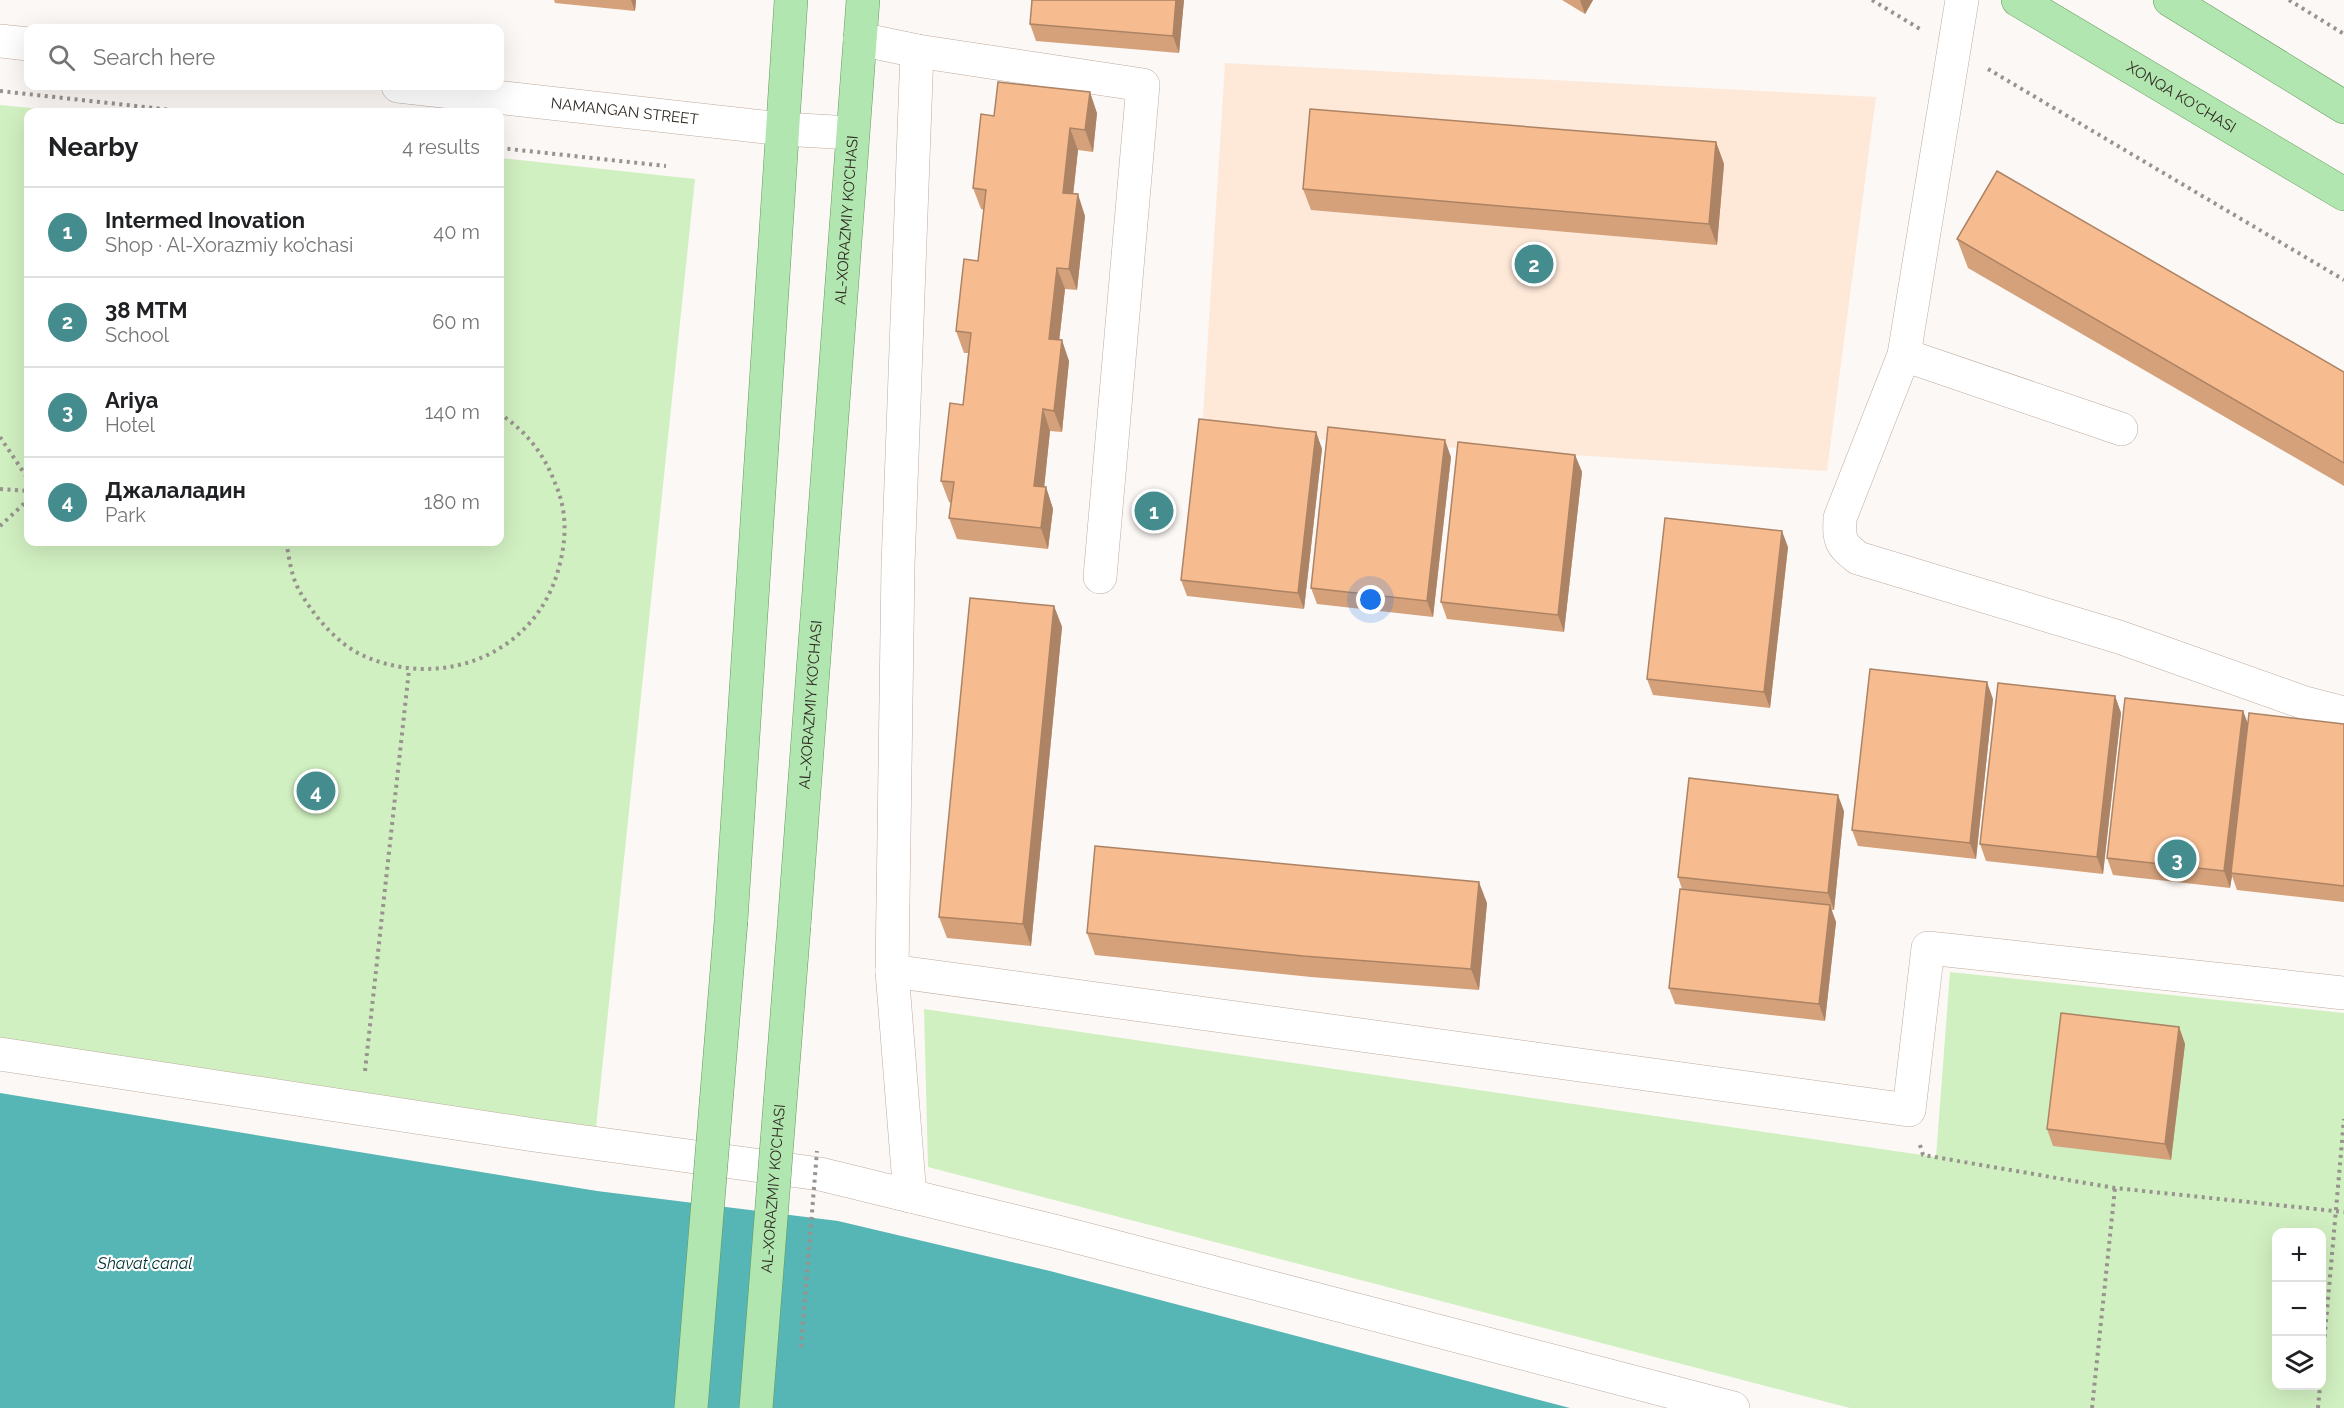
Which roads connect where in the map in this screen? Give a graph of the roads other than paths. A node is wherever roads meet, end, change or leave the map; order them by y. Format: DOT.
graph roads {
  1 [pos="791,0"];
  2 [pos="863,0"];
  3 [pos="1962,0"];
  4 [pos="2018,0"];
  5 [pos="2170,0"];
  6 [pos="860,39"];
  7 [pos="0,40"];
  8 [pos="24,43"];
  9 [pos="917,51"];
  10 [pos="434,90"];
  11 [pos="2344,107"];
  12 [pos="782,129"];
  13 [pos="852,133"];
  14 [pos="2344,194"];
  15 [pos="1904,354"];
  16 [pos="2121,429"];
  17 [pos="1100,577"];
  18 [pos="2344,713"];
  19 [pos="892,971"];
  20 [pos="2344,993"];
  21 [pos="0,1054"];
  22 [pos="910,1196"];
  23 [pos="691,1408"];
  24 [pos="756,1408"];
  25 [pos="1733,1408"];
  1 -- 12 [label="main road"];
  2 -- 6 [label="main road, AL-XORAZMIY KO’CHASI"];
  3 -- 15 [label="street"];
  4 -- 14 [label="main road, XONQA KO'CHASI"];
  5 -- 11 [label="main road"];
  6 -- 9 [label="street"];
  6 -- 13 [label="main road, AL-XORAZMIY KO’CHASI"];
  7 -- 8 [label="street"];
  9 -- 17 [label="street"];
  9 -- 19 [label="street"];
  10 -- 12 [label="street, NAMANGAN STREET"];
  12 -- 13 [label="street, NAMANGAN STREET"];
  12 -- 23 [label="main road, bridge"];
  13 -- 24 [label="main road, AL-XORAZMIY KO’CHASI, bridge"];
  15 -- 16 [label="street"];
  15 -- 18 [label="street"];
  19 -- 20 [label="street"];
  19 -- 22 [label="street"];
  21 -- 22 [label="street"];
  22 -- 25 [label="street"];
}
